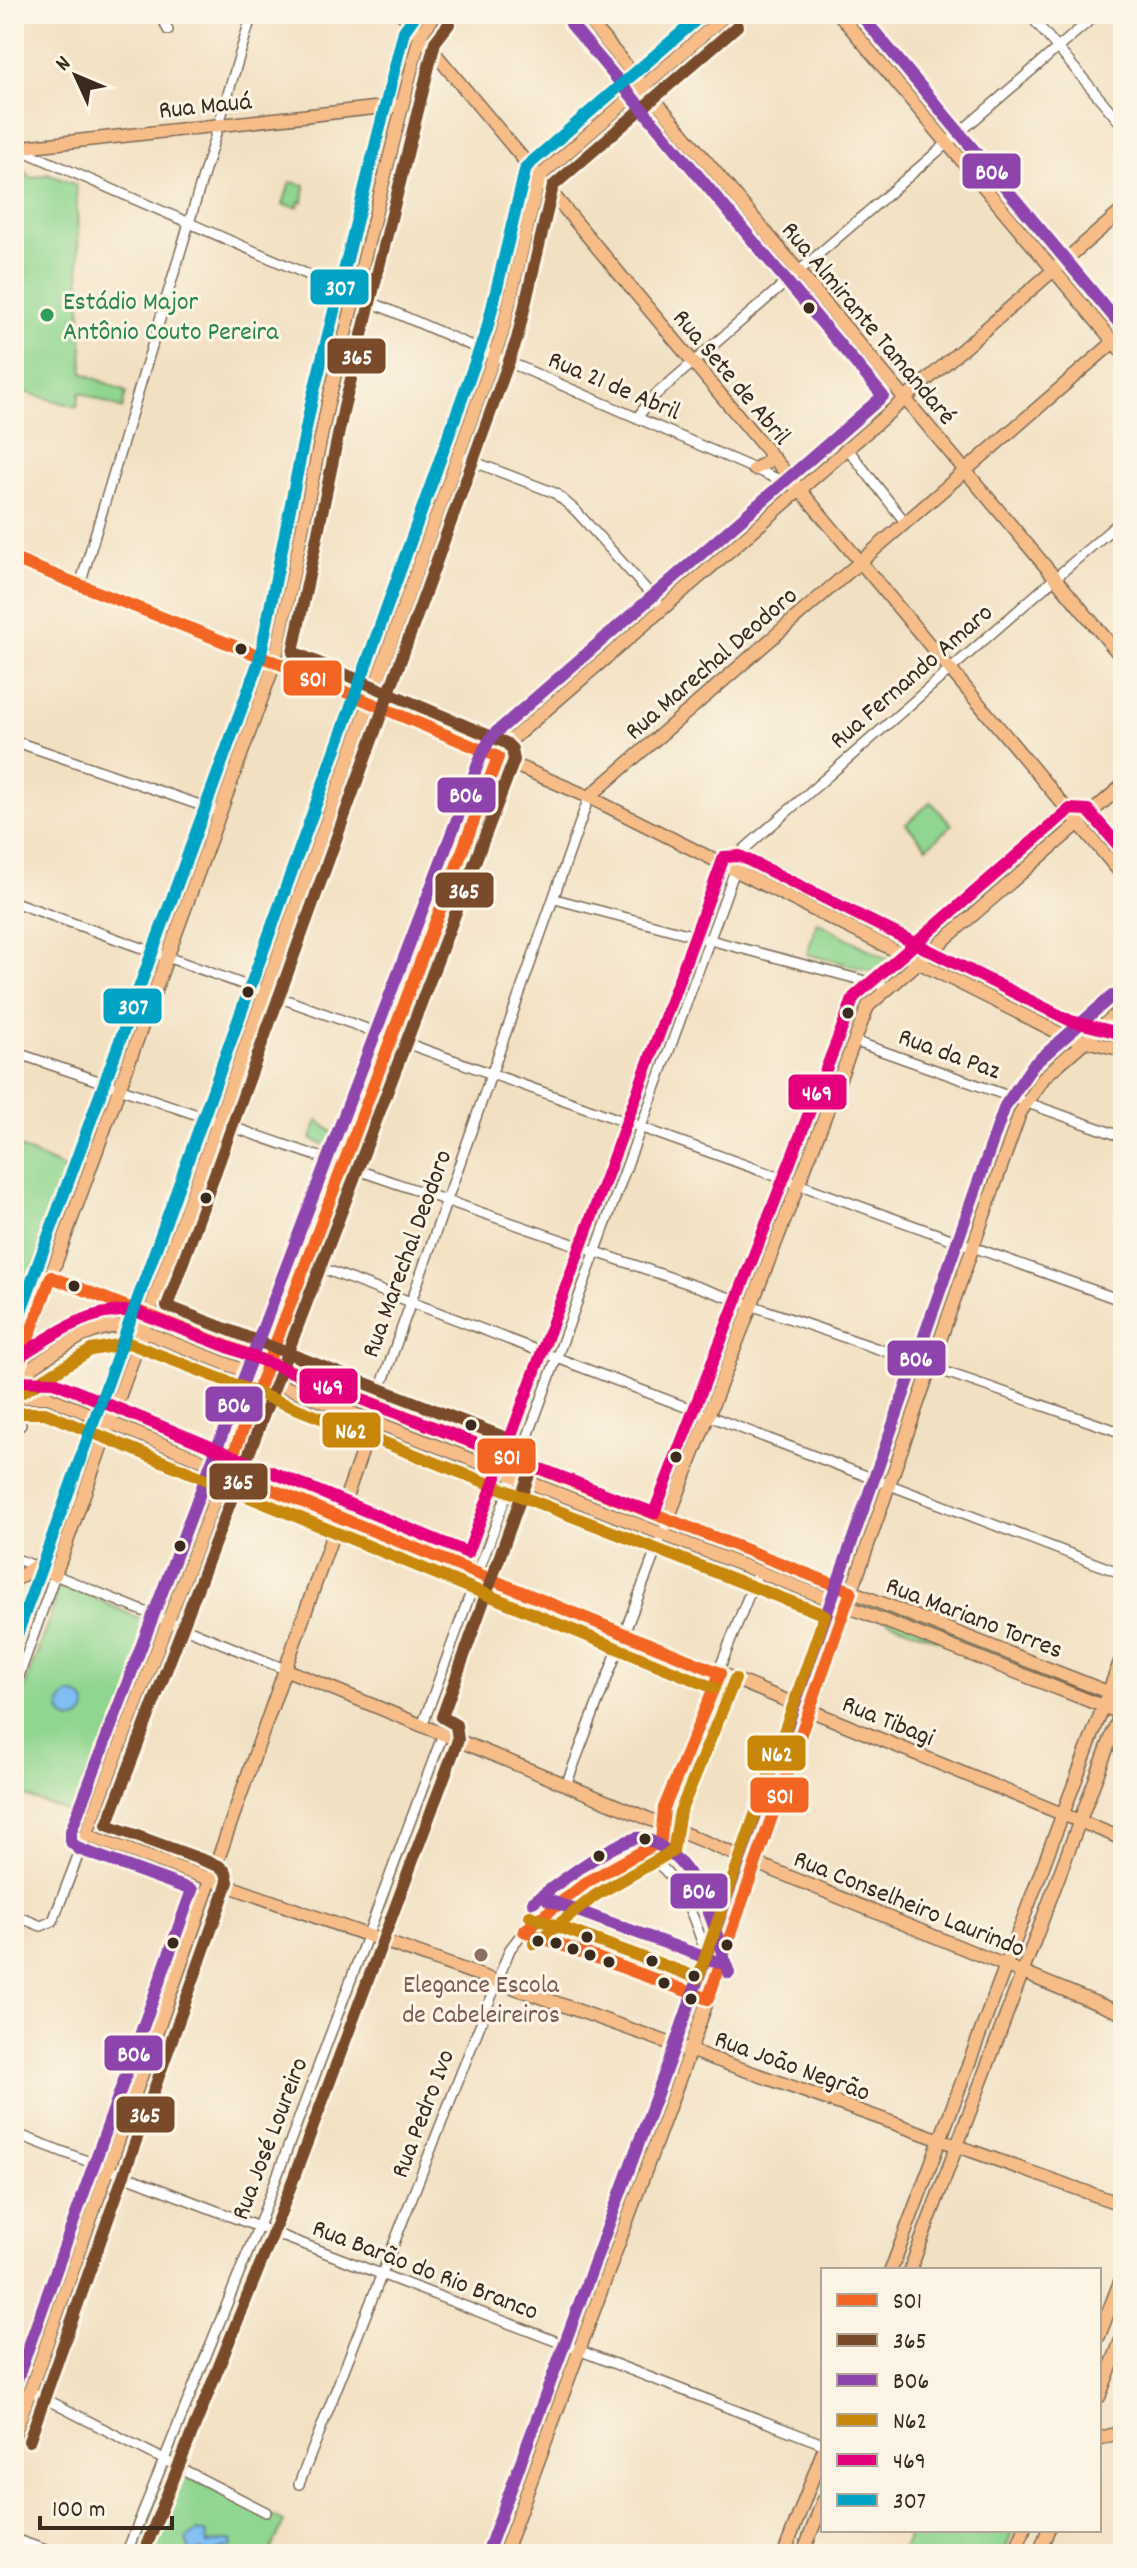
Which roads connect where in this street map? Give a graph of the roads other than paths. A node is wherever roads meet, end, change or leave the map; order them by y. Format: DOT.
graph roads {
  1 [pos="161,14"];
  2 [pos="252,14"];
  3 [pos="402,14"];
  4 [pos="436,14"];
  5 [pos="583,14"];
  6 [pos="727,14"];
  7 [pos="839,14"];
  8 [pos="1029,14"];
  9 [pos="1097,14"];
  10 [pos="168,30"];
  11 [pos="420,35"];
  12 [pos="1057,48"];
  13 [pos="643,86"];
  14 [pos="401,105"];
  15 [pos="219,125"];
  16 [pos="1123,126"];
  17 [pos="947,143"];
  18 [pos="15,148"];
  19 [pos="539,177"];
  20 [pos="1123,210"];
  21 [pos="189,223"];
  22 [pos="1053,270"];
  23 [pos="798,271"];
  24 [pos="353,295"];
  25 [pos="1118,338"];
  26 [pos="1123,353"];
  27 [pos="494,356"];
  28 [pos="693,362"];
  29 [pos="905,398"];
  30 [pos="637,418"];
  31 [pos="847,448"];
  32 [pos="770,454"];
  33 [pos="459,456"];
  34 [pos="754,469"];
  35 [pos="966,470"];
  36 [pos="799,488"];
  37 [pos="1123,519"];
  38 [pos="905,522"];
  39 [pos="14,559"];
  40 [pos="861,560"];
  41 [pos="1055,578"];
  42 [pos="80,585"];
  43 [pos="662,607"];
  44 [pos="1123,659"];
  45 [pos="275,662"];
  46 [pos="950,669"];
  47 [pos="368,702"];
  48 [pos="14,741"];
  49 [pos="498,757"];
  50 [pos="1123,785"];
  51 [pos="589,797"];
  52 [pos="220,812"];
  53 [pos="1078,823"];
  54 [pos="733,870"];
  55 [pos="1123,876"];
  56 [pos="555,899"];
  57 [pos="14,902"];
  58 [pos="708,939"];
  59 [pos="167,957"];
  60 [pos="918,962"];
  61 [pos="888,987"];
  62 [pos="264,991"];
  63 [pos="1123,1008"];
  64 [pos="391,1038"];
  65 [pos="854,1041"];
  66 [pos="1084,1041"];
  67 [pos="1123,1050"];
  68 [pos="14,1052"];
  69 [pos="493,1074"];
  70 [pos="119,1088"];
  71 [pos="1025,1102"];
  72 [pos="217,1122"];
  73 [pos="640,1127"];
  74 [pos="1123,1137"];
  75 [pos="343,1165"];
  76 [pos="798,1184"];
  77 [pos="447,1201"];
  78 [pos="973,1247"];
  79 [pos="594,1252"];
  80 [pos="306,1262"];
  81 [pos="51,1277"];
  82 [pos="110,1300"];
  83 [pos="1123,1301"];
  84 [pos="411,1302"];
  85 [pos="751,1305"];
  86 [pos="147,1315"];
  87 [pos="125,1326"];
  88 [pos="142,1331"];
  89 [pos="190,1332"];
  90 [pos="199,1353"];
  91 [pos="556,1357"];
  92 [pos="267,1363"];
  93 [pos="930,1367"];
  94 [pos="17,1377"];
  95 [pos="262,1377"];
  96 [pos="14,1397"];
  97 [pos="48,1397"];
  98 [pos="375,1404"];
  99 [pos="708,1416"];
  100 [pos="109,1422"];
  101 [pos="375,1422"];
  102 [pos="1123,1433"];
  103 [pos="411,1436"];
  104 [pos="459,1437"];
  105 [pos="518,1460"];
  106 [pos="227,1471"];
  107 [pos="513,1476"];
  108 [pos="579,1484"];
  109 [pos="889,1484"];
  110 [pos="606,1512"];
  111 [pos="341,1517"];
  112 [pos="668,1519"];
  113 [pos="663,1534"];
  114 [pos="14,1558"];
  115 [pos="35,1566"];
  116 [pos="758,1572"];
  117 [pos="477,1574"];
  118 [pos="1123,1574"];
  119 [pos="55,1575"];
  120 [pos="14,1581"];
  121 [pos="851,1591"];
  122 [pos="845,1606"];
  123 [pos="169,1621"];
  124 [pos="927,1621"];
  125 [pos="624,1634"];
  126 [pos="943,1644"];
  127 [pos="1123,1654"];
  128 [pos="287,1670"];
  129 [pos="720,1673"];
  130 [pos="14,1690"];
  131 [pos="1109,1692"];
  132 [pos="1123,1698"];
  133 [pos="1103,1707"];
  134 [pos="809,1710"];
  135 [pos="1122,1711"];
  136 [pos="422,1726"];
  137 [pos="443,1734"];
  138 [pos="1082,1764"];
  139 [pos="566,1785"];
  140 [pos="1090,1794"];
  141 [pos="1063,1814"];
  142 [pos="1080,1821"];
  143 [pos="664,1825"];
  144 [pos="86,1835"];
  145 [pos="1123,1839"];
  146 [pos="641,1854"];
  147 [pos="755,1862"];
  148 [pos="212,1880"];
  149 [pos="1055,1886"];
  150 [pos="1030,1901"];
  151 [pos="14,1915"];
  152 [pos="367,1936"];
  153 [pos="1006,1966"];
  154 [pos="1022,1972"];
  155 [pos="714,1978"];
  156 [pos="496,1981"];
  157 [pos="1123,2014"];
  158 [pos="690,2050"];
  159 [pos="971,2059"];
  160 [pos="979,2087"];
  161 [pos="14,2133"];
  162 [pos="940,2140"];
  163 [pos="957,2146"];
  164 [pos="109,2169"];
  165 [pos="1123,2205"];
  166 [pos="258,2227"];
  167 [pos="892,2268"];
  168 [pos="911,2268"];
  169 [pos="381,2274"];
  170 [pos="1123,2274"];
  171 [pos="1101,2331"];
  172 [pos="1123,2335"];
  173 [pos="579,2350"];
  174 [pos="30,2391"];
  175 [pos="1101,2392"];
  176 [pos="1123,2431"];
  177 [pos="14,2436"];
  178 [pos="1101,2438"];
  179 [pos="821,2443"];
  180 [pos="821,2456"];
  181 [pos="164,2459"];
  182 [pos="299,2484"];
  183 [pos="821,2506"];
  184 [pos="266,2512"];
  185 [pos="1023,2532"];
  186 [pos="1047,2532"];
  187 [pos="14,2539"];
  188 [pos="57,2554"];
  189 [pos="126,2554"];
  190 [pos="504,2554"];
  191 [pos="784,2554"];
  192 [pos="803,2554"];
  193 [pos="1014,2554"];
  194 [pos="1039,2554"];
  1 -- 10 [label="street"];
  2 -- 15 [label="street"];
  3 -- 11 [label="main road, Rua Sete de Abril"];
  4 -- 11 [label="main road"];
  5 -- 13 [label="main road, Rua Almirante Tamandaré"];
  6 -- 13 [label="main road"];
  7 -- 17 [label="main road"];
  8 -- 12 [label="street"];
  9 -- 12 [label="street"];
  11 -- 14 [label="main road"];
  11 -- 19 [label="main road, Rua Sete de Abril"];
  12 -- 16 [label="street"];
  12 -- 17 [label="street"];
  13 -- 19 [label="main road"];
  13 -- 23 [label="main road, Rua Almirante Tamandaré"];
  14 -- 15 [label="main road, Rua Mauá"];
  14 -- 24 [label="main road"];
  15 -- 18 [label="main road, Rua Mauá"];
  15 -- 21 [label="street"];
  17 -- 22 [label="main road"];
  17 -- 23 [label="street"];
  18 -- 21 [label="street, Rua 21 de Abril"];
  19 -- 27 [label="main road"];
  19 -- 28 [label="main road, Rua Sete de Abril"];
  20 -- 22 [label="main road"];
  21 -- 24 [label="street, Rua 21 de Abril"];
  21 -- 42 [label="street"];
  22 -- 25 [label="main road"];
  22 -- 29 [label="main road"];
  23 -- 28 [label="street"];
  23 -- 29 [label="main road, Rua Almirante Tamandaré"];
  24 -- 27 [label="street, Rua 21 de Abril"];
  24 -- 45 [label="main road"];
  25 -- 26 [label="main road"];
  25 -- 35 [label="main road, Rua Marechal Deodoro"];
  27 -- 30 [label="street, Rua 21 de Abril"];
  27 -- 33 [label="main road"];
  28 -- 30 [label="street"];
  28 -- 32 [label="main road, Rua Sete de Abril"];
  29 -- 31 [label="main road"];
  29 -- 35 [label="main road, Rua Almirante Tamandaré"];
  30 -- 34 [label="street, Rua 21 de Abril"];
  31 -- 36 [label="main road"];
  31 -- 38 [label="street"];
  32 -- 34 [label="main road"];
  32 -- 36 [label="main road, Rua Sete de Abril"];
  33 -- 43 [label="street"];
  33 -- 47 [label="main road"];
  34 -- 36 [label="street, Rua 21 de Abril"];
  35 -- 38 [label="main road, Rua Marechal Deodoro"];
  35 -- 41 [label="main road, Rua Almirante Tamandaré"];
  36 -- 40 [label="main road, Rua Sete de Abril"];
  36 -- 43 [label="main road"];
  37 -- 41 [label="street, Rua Fernando Amaro"];
  38 -- 40 [label="main road, Rua Marechal Deodoro"];
  39 -- 42 [label="main road"];
  40 -- 46 [label="main road, Rua Sete de Abril"];
  40 -- 51 [label="main road, Rua Marechal Deodoro"];
  41 -- 44 [label="main road, Rua Almirante Tamandaré"];
  41 -- 46 [label="street, Rua Fernando Amaro"];
  42 -- 45 [label="main road"];
  43 -- 49 [label="main road"];
  45 -- 47 [label="main road"];
  45 -- 52 [label="main road"];
  46 -- 53 [label="main road, Rua Sete de Abril"];
  46 -- 54 [label="street, Rua Fernando Amaro"];
  47 -- 49 [label="main road"];
  47 -- 62 [label="main road"];
  48 -- 52 [label="street"];
  49 -- 51 [label="main road"];
  49 -- 64 [label="main road"];
  50 -- 53 [label="main road"];
  51 -- 54 [label="main road"];
  51 -- 56 [label="street, Rua Marechal Deodoro"];
  52 -- 59 [label="main road"];
  53 -- 55 [label="main road, Rua Sete de Abril"];
  53 -- 60 [label="main road"];
  54 -- 58 [label="street, Rua Fernando Amaro"];
  54 -- 60 [label="main road"];
  56 -- 58 [label="street"];
  56 -- 69 [label="street, Rua Marechal Deodoro"];
  57 -- 59 [label="street"];
  58 -- 61 [label="street"];
  58 -- 73 [label="street, Rua Fernando Amaro"];
  59 -- 62 [label="street"];
  59 -- 70 [label="main road"];
  60 -- 61 [label="main road"];
  60 -- 66 [label="main road"];
  61 -- 65 [label="main road"];
  62 -- 64 [label="street"];
  62 -- 72 [label="main road"];
  63 -- 66 [label="main road"];
  64 -- 69 [label="street"];
  64 -- 75 [label="main road"];
  65 -- 71 [label="street, Rua da Paz"];
  65 -- 76 [label="main road"];
  66 -- 67 [label="main road"];
  66 -- 71 [label="main road"];
  68 -- 70 [label="street"];
  69 -- 73 [label="street"];
  69 -- 77 [label="street, Rua Marechal Deodoro"];
  70 -- 72 [label="street"];
  70 -- 81 [label="main road"];
  71 -- 74 [label="street, Rua da Paz"];
  71 -- 78 [label="main road"];
  72 -- 75 [label="street"];
  72 -- 86 [label="main road"];
  73 -- 76 [label="street"];
  73 -- 79 [label="street, Rua Fernando Amaro"];
  75 -- 77 [label="street"];
  75 -- 80 [label="main road"];
  76 -- 78 [label="street"];
  76 -- 85 [label="main road"];
  77 -- 79 [label="street"];
  77 -- 84 [label="street, Rua Marechal Deodoro"];
  78 -- 83 [label="street"];
  78 -- 93 [label="main road"];
  79 -- 85 [label="street"];
  79 -- 91 [label="street, Rua Fernando Amaro"];
  80 -- 84 [label="street"];
  80 -- 92 [label="main road"];
  81 -- 82 [label="main road, Rua Mariano Torres"];
  81 -- 94 [label="main road"];
  82 -- 86 [label="main road, Rua Mariano Torres"];
  82 -- 87 [label="main road"];
  84 -- 91 [label="street"];
  84 -- 98 [label="street, Rua Marechal Deodoro"];
  85 -- 93 [label="street"];
  85 -- 99 [label="main road"];
  86 -- 88 [label="main road"];
  86 -- 89 [label="main road, Rua Mariano Torres"];
  87 -- 88 [label="main road, Rua Mariano Torres"];
  87 -- 94 [label="main road"];
  88 -- 90 [label="main road, Rua Mariano Torres"];
  88 -- 100 [label="main road"];
  89 -- 90 [label="main road"];
  89 -- 92 [label="main road, Rua Mariano Torres"];
  90 -- 95 [label="main road, Rua Mariano Torres"];
  91 -- 99 [label="street"];
  91 -- 105 [label="street, Rua Fernando Amaro"];
  92 -- 95 [label="main road"];
  92 -- 98 [label="main road, Rua Mariano Torres"];
  93 -- 102 [label="street"];
  93 -- 109 [label="main road"];
  94 -- 97 [label="main road"];
  95 -- 101 [label="main road, Rua Mariano Torres"];
  95 -- 106 [label="main road"];
  96 -- 97 [label="main road, Rua Tibagi"];
  97 -- 100 [label="main road, Rua Tibagi"];
  98 -- 101 [label="main road, Rua Marechal Deodoro"];
  98 -- 104 [label="main road, Rua Mariano Torres"];
  99 -- 109 [label="street"];
  99 -- 112 [label="main road"];
  100 -- 106 [label="main road, Rua Tibagi"];
  100 -- 119 [label="main road"];
  101 -- 103 [label="main road, Rua Mariano Torres"];
  101 -- 111 [label="main road, Rua Marechal Deodoro"];
  103 -- 104 [label="main road"];
  103 -- 107 [label="main road, Rua Mariano Torres"];
  104 -- 105 [label="main road, Rua Mariano Torres"];
  105 -- 107 [label="street, Rua Fernando Amaro"];
  105 -- 108 [label="main road, Rua Mariano Torres"];
  106 -- 111 [label="main road, Rua Tibagi"];
  106 -- 123 [label="main road"];
  107 -- 110 [label="main road, Rua Mariano Torres"];
  107 -- 117 [label="street, Rua Fernando Amaro"];
  108 -- 110 [label="main road"];
  108 -- 112 [label="main road, Rua Mariano Torres"];
  109 -- 118 [label="street"];
  109 -- 121 [label="main road"];
  110 -- 113 [label="main road, Rua Mariano Torres"];
  111 -- 117 [label="main road, Rua Tibagi"];
  111 -- 128 [label="main road, Rua Marechal Deodoro"];
  112 -- 113 [label="street"];
  112 -- 121 [label="main road, Rua Mariano Torres"];
  113 -- 116 [label="main road, Rua Mariano Torres"];
  113 -- 125 [label="street"];
  114 -- 115 [label="street, Rua Conselheiro Laurindo"];
  115 -- 119 [label="main road, Rua Conselheiro Laurindo"];
  115 -- 120 [label="main road"];
  116 -- 122 [label="main road, Rua Mariano Torres"];
  116 -- 129 [label="street"];
  117 -- 125 [label="main road, Rua Tibagi"];
  117 -- 136 [label="street, Rua Fernando Amaro"];
  119 -- 123 [label="street, Rua Conselheiro Laurindo"];
  119 -- 130 [label="street"];
  121 -- 122 [label="main road"];
  121 -- 124 [label="main road, Rua Mariano Torres"];
  122 -- 126 [label="main road, Rua Mariano Torres"];
  122 -- 134 [label="main road"];
  123 -- 128 [label="street, Rua Conselheiro Laurindo"];
  123 -- 144 [label="main road"];
  124 -- 126 [label="main road"];
  124 -- 131 [label="main road, Rua Mariano Torres"];
  125 -- 129 [label="main road, Rua Tibagi"];
  125 -- 139 [label="street"];
  126 -- 133 [label="main road, Rua Mariano Torres"];
  127 -- 131 [label="main road"];
  128 -- 136 [label="main road, Rua Conselheiro Laurindo"];
  128 -- 148 [label="main road, Rua Marechal Deodoro"];
  129 -- 134 [label="main road, Rua Tibagi"];
  129 -- 143 [label="street"];
  131 -- 132 [label="main road, Rua Mariano Torres"];
  131 -- 133 [label="main road"];
  133 -- 135 [label="main road, Rua Mariano Torres"];
  133 -- 138 [label="main road"];
  134 -- 141 [label="main road, Rua Tibagi"];
  134 -- 147 [label="main road"];
  135 -- 140 [label="main road"];
  136 -- 137 [label="main road, Rua Conselheiro Laurindo"];
  137 -- 139 [label="main road, Rua Conselheiro Laurindo"];
  137 -- 152 [label="street, Rua José Loureiro"];
  138 -- 140 [label="main road"];
  138 -- 141 [label="main road"];
  139 -- 143 [label="main road, Rua Conselheiro Laurindo"];
  140 -- 142 [label="main road"];
  141 -- 142 [label="main road, Rua Tibagi"];
  141 -- 150 [label="main road"];
  142 -- 145 [label="main road, Rua Tibagi"];
  142 -- 149 [label="main road"];
  143 -- 146 [label="street, Rua Pedro Ivo"];
  143 -- 147 [label="main road, Rua Conselheiro Laurindo"];
  144 -- 148 [label="main road, Rua João Negrão"];
  144 -- 151 [label="street"];
  146 -- 155 [label="street"];
  146 -- 156 [label="street, Rua Pedro Ivo"];
  147 -- 153 [label="main road, Rua Conselheiro Laurindo"];
  147 -- 155 [label="main road"];
  148 -- 152 [label="main road, Rua João Negrão"];
  148 -- 164 [label="main road, Rua Marechal Deodoro"];
  149 -- 150 [label="main road"];
  149 -- 154 [label="main road"];
  150 -- 153 [label="main road"];
  152 -- 156 [label="main road, Rua João Negrão"];
  152 -- 166 [label="street, Rua José Loureiro"];
  153 -- 154 [label="main road, Rua Conselheiro Laurindo"];
  153 -- 159 [label="main road"];
  154 -- 157 [label="main road, Rua Conselheiro Laurindo"];
  154 -- 160 [label="main road"];
  155 -- 158 [label="main road"];
  156 -- 158 [label="main road, Rua João Negrão"];
  156 -- 169 [label="street, Rua Pedro Ivo"];
  158 -- 162 [label="main road, Rua João Negrão"];
  158 -- 173 [label="main road"];
  159 -- 160 [label="main road"];
  159 -- 162 [label="main road"];
  160 -- 163 [label="main road"];
  161 -- 164 [label="street, Rua Barão do Rio Branco"];
  162 -- 163 [label="main road, Rua João Negrão"];
  162 -- 167 [label="main road"];
  163 -- 165 [label="main road, Rua João Negrão"];
  163 -- 168 [label="main road"];
  164 -- 166 [label="street, Rua Barão do Rio Branco"];
  164 -- 174 [label="main road, Rua Marechal Deodoro"];
  166 -- 169 [label="street, Rua Barão do Rio Branco"];
  166 -- 181 [label="street, Rua José Loureiro"];
  169 -- 173 [label="street, Rua Barão do Rio Branco"];
  169 -- 182 [label="street, Rua Pedro Ivo"];
  170 -- 171 [label="main road"];
  172 -- 175 [label="main road"];
  173 -- 179 [label="street, Rua Barão do Rio Branco"];
  173 -- 190 [label="main road"];
  174 -- 177 [label="main road, Rua Marechal Deodoro"];
  174 -- 181 [label="street"];
  176 -- 178 [label="main road"];
  180 -- 191 [label="main road"];
  181 -- 184 [label="street"];
  181 -- 189 [label="street, Rua José Loureiro"];
  183 -- 192 [label="main road"];
  185 -- 193 [label="main road"];
  186 -- 194 [label="main road"];
  187 -- 188 [label="street"];
}
